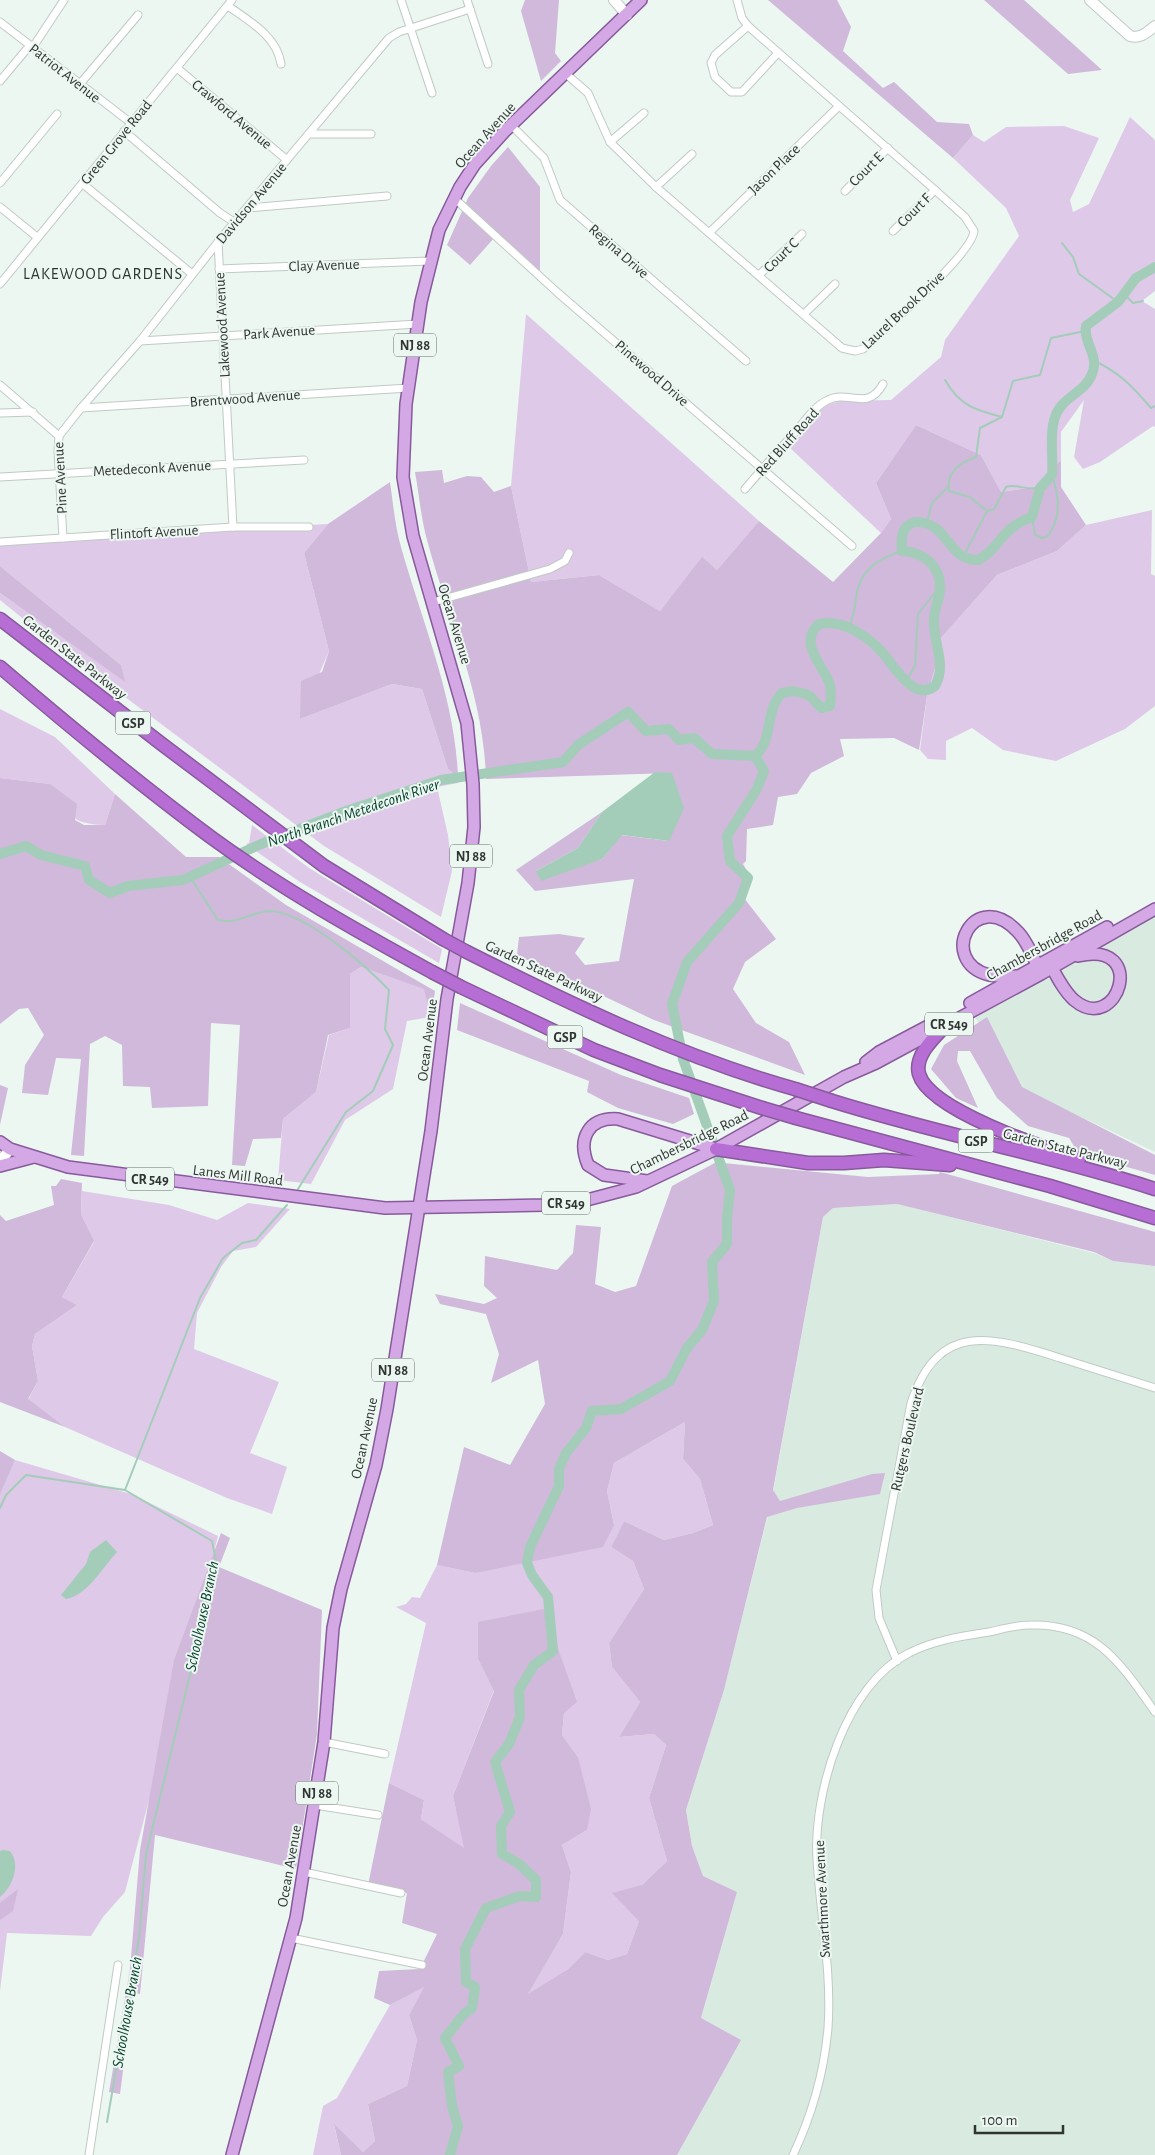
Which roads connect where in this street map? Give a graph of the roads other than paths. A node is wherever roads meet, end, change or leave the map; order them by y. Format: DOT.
graph roads {
  1 [pos="64,0"];
  2 [pos="401,0"];
  3 [pos="467,0"];
  4 [pos="614,0"];
  5 [pos="641,0"];
  6 [pos="737,0"];
  7 [pos="1090,0"];
  8 [pos="230,3"];
  9 [pos="470,9"];
  10 [pos="627,15"];
  11 [pos="138,16"];
  12 [pos="0,22"];
  13 [pos="748,26"];
  14 [pos="1155,26"];
  15 [pos="411,28"];
  16 [pos="10,30"];
  17 [pos="0,33"];
  18 [pos="31,46"];
  19 [pos="778,52"];
  20 [pos="281,64"];
  21 [pos="488,64"];
  22 [pos="177,68"];
  23 [pos="565,73"];
  24 [pos="0,81"];
  25 [pos="79,85"];
  26 [pos="432,93"];
  27 [pos="839,106"];
  28 [pos="644,112"];
  29 [pos="57,114"];
  30 [pos="131,123"];
  31 [pos="512,125"];
  32 [pos="124,131"];
  33 [pos="309,134"];
  34 [pos="371,134"];
  35 [pos="610,142"];
  36 [pos="888,148"];
  37 [pos="692,154"];
  38 [pos="287,160"];
  39 [pos="0,184"];
  40 [pos="83,184"];
  41 [pos="656,187"];
  42 [pos="935,190"];
  43 [pos="845,191"];
  44 [pos="386,196"];
  45 [pos="454,198"];
  46 [pos="0,207"];
  47 [pos="247,208"];
  48 [pos="234,222"];
  49 [pos="893,231"];
  50 [pos="710,233"];
  51 [pos="802,234"];
  52 [pos="37,237"];
  53 [pos="218,242"];
  54 [pos="430,261"];
  55 [pos="219,269"];
  56 [pos="192,274"];
  57 [pos="759,275"];
  58 [pos="0,284"];
  59 [pos="835,284"];
  60 [pos="804,314"];
  61 [pos="418,324"];
  62 [pos="222,335"];
  63 [pos="140,341"];
  64 [pos="746,361"];
  65 [pos="884,384"];
  66 [pos="0,385"];
  67 [pos="409,388"];
  68 [pos="225,399"];
  69 [pos="81,408"];
  70 [pos="33,412"];
  71 [pos="0,413"];
  72 [pos="60,436"];
  73 [pos="304,460"];
  74 [pos="229,464"];
  75 [pos="762,468"];
  76 [pos="60,472"];
  77 [pos="0,477"];
  78 [pos="745,489"];
  79 [pos="233,527"];
  80 [pos="309,528"];
  81 [pos="63,538"];
  82 [pos="0,542"];
  83 [pos="852,546"];
  84 [pos="569,553"];
  85 [pos="433,602"];
  86 [pos="0,619"];
  87 [pos="0,667"];
  88 [pos="1155,900"];
  89 [pos="1155,909"];
  90 [pos="1067,959"];
  91 [pos="1050,963"];
  92 [pos="1039,970"];
  93 [pos="1018,976"];
  94 [pos="946,1025"];
  95 [pos="844,1077"];
  96 [pos="0,1142"];
  97 [pos="721,1148"];
  98 [pos="10,1149"];
  99 [pos="34,1157"];
  100 [pos="0,1162"];
  101 [pos="0,1166"];
  102 [pos="980,1167"];
  103 [pos="1121,1178"];
  104 [pos="647,1181"];
  105 [pos="1155,1189"];
  106 [pos="418,1209"];
  107 [pos="1155,1218"];
  108 [pos="1155,1388"];
  109 [pos="896,1661"];
  110 [pos="1155,1712"];
  111 [pos="324,1742"];
  112 [pos="385,1754"];
  113 [pos="315,1805"];
  114 [pos="378,1815"];
  115 [pos="304,1872"];
  116 [pos="401,1893"];
  117 [pos="292,1938"];
  118 [pos="118,1965"];
  119 [pos="422,1965"];
  120 [pos="89,2155"];
  121 [pos="232,2155"];
  122 [pos="793,2155"];
  1 -- 18 [label="street"];
  2 -- 15 [label="street"];
  3 -- 9 [label="street"];
  4 -- 10 [label="street"];
  5 -- 10 [label="main road, Ocean Avenue / NJ 88"];
  6 -- 13 [label="street, Laurel Brook Drive"];
  7 -- 14 [label="street"];
  8 -- 20 [label="street"];
  8 -- 22 [label="street, Green Grove Road"];
  9 -- 15 [label="street, Davidson Avenue"];
  9 -- 21 [label="street"];
  10 -- 23 [label="main road, Ocean Avenue / NJ 88"];
  11 -- 25 [label="street"];
  12 -- 16 [label="street, Patriot Avenue"];
  13 -- 19 [label="street, Laurel Brook Drive"];
  13 -- 19 [label="street"];
  15 -- 26 [label="street"];
  15 -- 33 [label="street, Davidson Avenue"];
  16 -- 17 [label="street"];
  16 -- 18 [label="street, Patriot Avenue"];
  18 -- 24 [label="street"];
  18 -- 25 [label="street, Patriot Avenue"];
  19 -- 27 [label="street, Laurel Brook Drive"];
  22 -- 30 [label="street, Green Grove Road"];
  22 -- 38 [label="street, Crawford Avenue"];
  23 -- 31 [label="main road, Ocean Avenue / NJ 88"];
  23 -- 35 [label="street, Laurel Brook Drive"];
  25 -- 30 [label="street, Patriot Avenue"];
  27 -- 36 [label="street, Laurel Brook Drive"];
  27 -- 50 [label="street, Jason Place"];
  28 -- 35 [label="street"];
  29 -- 39 [label="street"];
  30 -- 32 [label="street, Green Grove Road"];
  31 -- 45 [label="main road, Ocean Avenue / NJ 88"];
  31 -- 64 [label="street, Regina Drive"];
  32 -- 40 [label="street, Green Grove Road"];
  32 -- 48 [label="street"];
  33 -- 34 [label="street"];
  33 -- 38 [label="street, Davidson Avenue"];
  35 -- 41 [label="street, Laurel Brook Drive"];
  36 -- 42 [label="street, Laurel Brook Drive"];
  36 -- 43 [label="street, Court E"];
  37 -- 41 [label="street"];
  38 -- 47 [label="street, Davidson Avenue"];
  40 -- 52 [label="street, Green Grove Road"];
  40 -- 56 [label="street"];
  41 -- 50 [label="street, Laurel Brook Drive"];
  42 -- 49 [label="street, Court F"];
  42 -- 60 [label="street, Laurel Brook Drive"];
  44 -- 47 [label="street"];
  45 -- 54 [label="main road, Ocean Avenue / NJ 88"];
  45 -- 75 [label="street, Pinewood Drive"];
  46 -- 52 [label="street"];
  47 -- 48 [label="street, Davidson Avenue"];
  48 -- 53 [label="street, Davidson Avenue"];
  50 -- 57 [label="street, Laurel Brook Drive"];
  51 -- 57 [label="street, Court C"];
  52 -- 58 [label="street, Green Grove Road"];
  53 -- 55 [label="street, Lakewood Avenue"];
  53 -- 56 [label="street, Davidson Avenue"];
  54 -- 55 [label="street, Clay Avenue"];
  54 -- 61 [label="main road, Ocean Avenue / NJ 88"];
  55 -- 62 [label="street, Lakewood Avenue"];
  56 -- 63 [label="street, Davidson Avenue"];
  57 -- 60 [label="street, Laurel Brook Drive"];
  59 -- 60 [label="street"];
  61 -- 62 [label="street, Park Avenue"];
  61 -- 67 [label="main road, Ocean Avenue / NJ 88"];
  62 -- 63 [label="street, Park Avenue"];
  62 -- 68 [label="street, Lakewood Avenue"];
  63 -- 69 [label="street, Davidson Avenue"];
  65 -- 75 [label="street, Red Bluff Road"];
  66 -- 70 [label="street, Pine Avenue"];
  67 -- 68 [label="street, Brentwood Avenue"];
  67 -- 85 [label="main road, Ocean Avenue / NJ 88"];
  68 -- 69 [label="street, Brentwood Avenue"];
  68 -- 74 [label="street, Lakewood Avenue"];
  69 -- 72 [label="street, Davidson Avenue"];
  70 -- 71 [label="street"];
  70 -- 72 [label="street, Pine Avenue"];
  72 -- 76 [label="street, Pine Avenue"];
  73 -- 74 [label="street, Metedeconk Avenue"];
  74 -- 76 [label="street, Metedeconk Avenue"];
  74 -- 79 [label="street, Lakewood Avenue"];
  75 -- 78 [label="street, Red Bluff Road"];
  75 -- 83 [label="street, Pinewood Drive"];
  76 -- 77 [label="street, Metedeconk Avenue"];
  76 -- 81 [label="street, Pine Avenue"];
  79 -- 80 [label="street, Flintoft Avenue"];
  79 -- 81 [label="street, Flintoft Avenue"];
  81 -- 82 [label="street, Flintoft Avenue"];
  84 -- 85 [label="street"];
  85 -- 106 [label="main road, Ocean Avenue / NJ 88"];
  86 -- 103 [label="highway, Garden State Parkway / GSP, bridge"];
  87 -- 102 [label="highway, GSP, bridge"];
  88 -- 91 [label="main road, Chambersbridge Road / CR 549"];
  89 -- 90 [label="main road, Chambersbridge Road / CR 549"];
  90 -- 91 [label="main road, Chambersbridge Road / CR 549"];
  90 -- 91 [label="main road"];
  91 -- 92 [label="main road, Chambersbridge Road / CR 549"];
  92 -- 93 [label="main road, Chambersbridge Road / CR 549"];
  92 -- 93 [label="main road"];
  92 -- 94 [label="main road, Chambersbridge Road / CR 549"];
  93 -- 95 [label="main road, Chambersbridge Road / CR 549"];
  94 -- 95 [label="main road, Chambersbridge Road / CR 549"];
  94 -- 103 [label="highway"];
  95 -- 97 [label="main road, Chambersbridge Road / CR 549"];
  96 -- 98 [label="main road, Lanes Mill Road / CR 549"];
  97 -- 102 [label="highway"];
  97 -- 104 [label="main road, Chambersbridge Road / CR 549"];
  97 -- 104 [label="main road"];
  98 -- 99 [label="main road, Lanes Mill Road / CR 549"];
  98 -- 100 [label="street"];
  99 -- 101 [label="main road"];
  99 -- 106 [label="main road, Lanes Mill Road / CR 549"];
  102 -- 107 [label="highway, GSP"];
  103 -- 105 [label="highway, Garden State Parkway / GSP"];
  104 -- 106 [label="main road, Chambersbridge Road / CR 549"];
  106 -- 111 [label="main road, Ocean Avenue / NJ 88"];
  108 -- 109 [label="street, Rutgers Boulevard"];
  109 -- 110 [label="street, Swarthmore Avenue"];
  109 -- 122 [label="street, Swarthmore Avenue"];
  111 -- 112 [label="street"];
  111 -- 113 [label="main road, Ocean Avenue / NJ 88"];
  113 -- 114 [label="street"];
  113 -- 115 [label="main road, Ocean Avenue / NJ 88"];
  115 -- 116 [label="street"];
  115 -- 117 [label="main road, Ocean Avenue / NJ 88"];
  117 -- 119 [label="street"];
  117 -- 121 [label="main road, Ocean Avenue / NJ 88"];
  118 -- 120 [label="street"];
}
